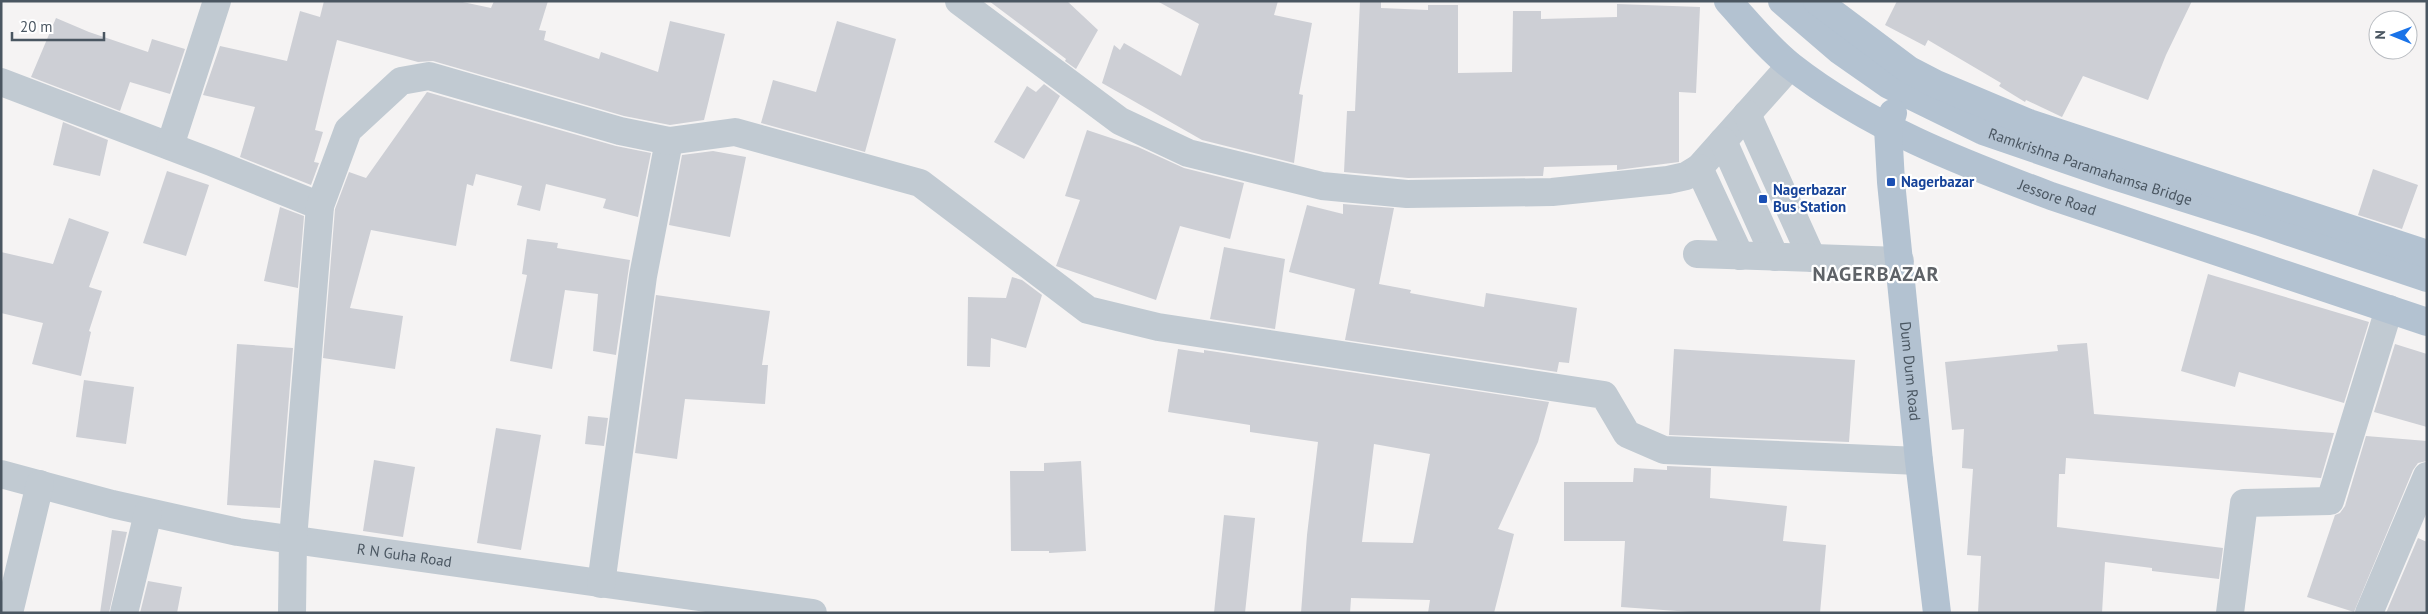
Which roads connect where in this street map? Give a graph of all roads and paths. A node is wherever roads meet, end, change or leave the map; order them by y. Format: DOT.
graph roads {
  1 [pos="217,1"];
  2 [pos="959,1"];
  3 [pos="1728,1"];
  4 [pos="1782,1"];
  5 [pos="1817,1"];
  6 [pos="1790,66"];
  7 [pos="1909,70"];
  8 [pos="1,82"];
  9 [pos="1747,114"];
  10 [pos="1888,128"];
  11 [pos="1723,140"];
  12 [pos="669,141"];
  13 [pos="170,146"];
  14 [pos="1699,168"];
  15 [pos="320,206"];
  16 [pos="1697,254"];
  17 [pos="2427,254"];
  18 [pos="1740,256"];
  19 [pos="1775,257"];
  20 [pos="1812,258"];
  21 [pos="1900,261"];
  22 [pos="2427,278"];
  23 [pos="2389,309"];
  24 [pos="2427,322"];
  25 [pos="1919,461"];
  26 [pos="1,474"];
  27 [pos="2427,476"];
  28 [pos="40,484"];
  29 [pos="148,513"];
  30 [pos="293,539"];
  31 [pos="601,584"];
  32 [pos="654,602"];
  33 [pos="9,613"];
  34 [pos="124,613"];
  35 [pos="292,613"];
  36 [pos="813,613"];
  37 [pos="1937,613"];
  38 [pos="2230,613"];
  39 [pos="2369,613"];
  1 -- 13 [label="street"];
  2 -- 14 [label="street"];
  3 -- 6 [label="main road, Jessore Road"];
  4 -- 22 [label="main road, Ramkrishna Paramahamsa Bridge"];
  5 -- 7 [label="main road"];
  6 -- 9 [label="street"];
  6 -- 10 [label="main road, Jessore Road"];
  7 -- 10 [label="main road"];
  7 -- 17 [label="main road"];
  8 -- 13 [label="street"];
  9 -- 11 [label="street"];
  9 -- 20 [label="street"];
  10 -- 21 [label="main road, Dum Dum Road"];
  10 -- 23 [label="main road, Jessore Road"];
  11 -- 14 [label="street"];
  11 -- 19 [label="street"];
  12 -- 15 [label="street"];
  12 -- 25 [label="street"];
  12 -- 31 [label="street"];
  13 -- 15 [label="street"];
  14 -- 18 [label="street"];
  15 -- 30 [label="street"];
  16 -- 18 [label="street"];
  18 -- 19 [label="street"];
  19 -- 20 [label="street"];
  20 -- 21 [label="street"];
  21 -- 25 [label="main road, Dum Dum Road"];
  23 -- 24 [label="main road, Jessore Road"];
  23 -- 38 [label="street"];
  25 -- 37 [label="main road, Dum Dum Road"];
  26 -- 28 [label="street, R N Guha Road"];
  27 -- 39 [label="street"];
  28 -- 29 [label="street, R N Guha Road"];
  28 -- 33 [label="street"];
  29 -- 30 [label="street, R N Guha Road"];
  29 -- 34 [label="street"];
  30 -- 31 [label="street, R N Guha Road"];
  30 -- 35 [label="street"];
  31 -- 32 [label="street, R N Guha Road"];
  32 -- 36 [label="street, R N Guha Road"];
}
